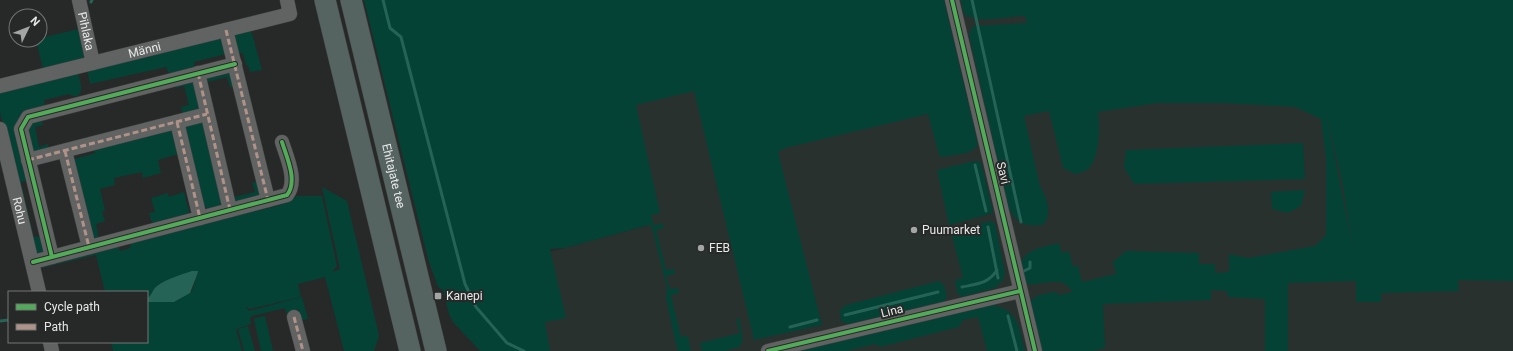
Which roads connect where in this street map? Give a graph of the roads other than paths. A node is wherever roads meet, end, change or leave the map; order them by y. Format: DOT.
graph roads {
  1 [pos="79,0"];
  2 [pos="325,0"];
  3 [pos="351,0"];
  4 [pos="952,0"];
  5 [pos="288,7"];
  6 [pos="226,30"];
  7 [pos="93,63"];
  8 [pos="235,64"];
  9 [pos="198,73"];
  10 [pos="0,86"];
  11 [pos="207,114"];
  12 [pos="176,122"];
  13 [pos="0,129"];
  14 [pos="282,142"];
  15 [pos="65,151"];
  16 [pos="28,160"];
  17 [pos="268,200"];
  18 [pos="230,210"];
  19 [pos="200,218"];
  20 [pos="90,247"];
  21 [pos="52,257"];
  22 [pos="33,262"];
  23 [pos="39,291"];
  24 [pos="1020,291"];
  25 [pos="294,317"];
  26 [pos="303,351"];
  27 [pos="410,351"];
  28 [pos="436,351"];
  29 [pos="768,351"];
  30 [pos="1035,351"];
  1 -- 7 [label="street, Pihlaka"];
  2 -- 27 [label="highway, Ehitajate tee"];
  3 -- 28 [label="highway, Ehitajate tee"];
  4 -- 24 [label="street, Savi"];
  5 -- 6 [label="street, Männi"];
  6 -- 7 [label="street, Männi"];
  6 -- 8 [label="street"];
  7 -- 10 [label="street, Männi"];
  8 -- 9 [label="street"];
  8 -- 17 [label="street"];
  9 -- 11 [label="street"];
  9 -- 16 [label="street"];
  11 -- 12 [label="street"];
  11 -- 18 [label="street"];
  12 -- 15 [label="street"];
  12 -- 19 [label="street"];
  13 -- 22 [label="street, Rohu"];
  14 -- 17 [label="street"];
  15 -- 16 [label="street"];
  15 -- 20 [label="street"];
  16 -- 21 [label="street"];
  17 -- 18 [label="street"];
  18 -- 19 [label="street"];
  19 -- 20 [label="street"];
  20 -- 21 [label="street"];
  21 -- 22 [label="street"];
  22 -- 23 [label="street, Rohu"];
  24 -- 29 [label="street, Lina"];
  24 -- 30 [label="street, Savi"];
  25 -- 26 [label="street"];
}
